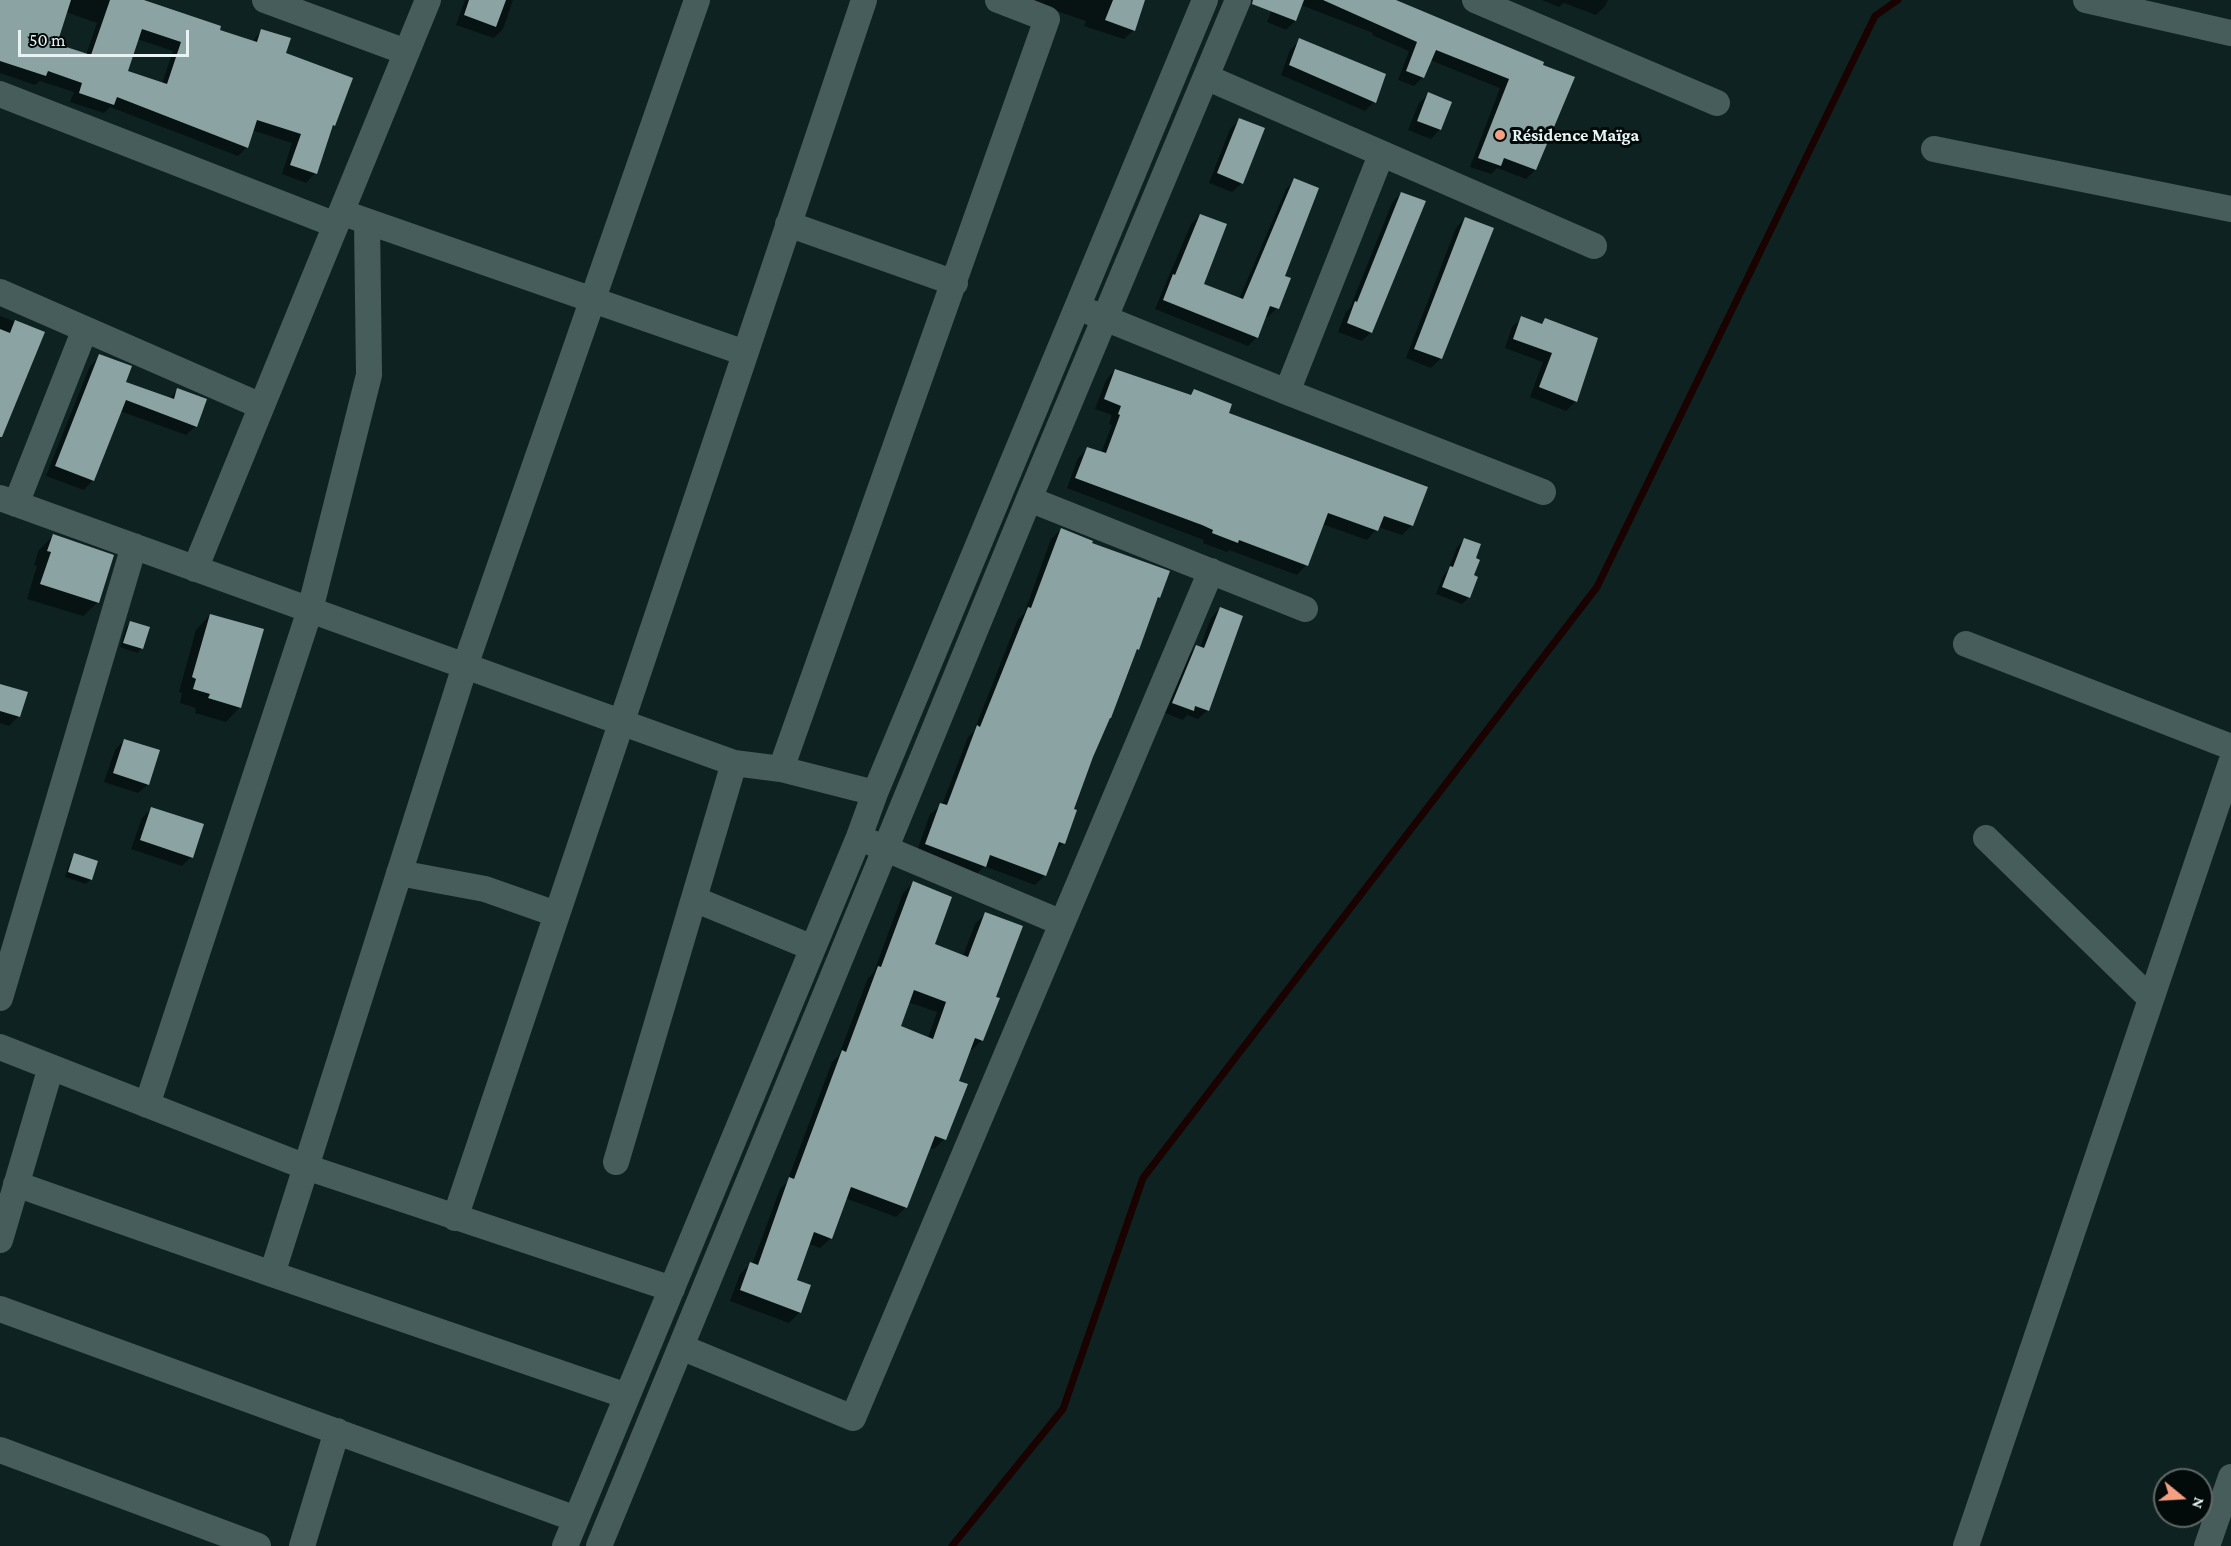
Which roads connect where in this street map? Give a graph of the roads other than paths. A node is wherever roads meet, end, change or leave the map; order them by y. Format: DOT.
graph roads {
  1 [pos="265,0"];
  2 [pos="428,0"];
  3 [pos="697,0"];
  4 [pos="864,0"];
  5 [pos="998,0"];
  6 [pos="1205,0"];
  7 [pos="1238,0"];
  8 [pos="1475,0"];
  9 [pos="2086,0"];
  10 [pos="2231,33"];
  11 [pos="406,52"];
  12 [pos="1206,77"];
  13 [pos="0,94"];
  14 [pos="1717,104"];
  15 [pos="1934,149"];
  16 [pos="1381,155"];
  17 [pos="2231,209"];
  18 [pos="338,219"];
  19 [pos="367,222"];
  20 [pos="788,224"];
  21 [pos="1594,246"];
  22 [pos="954,283"];
  23 [pos="0,291"];
  24 [pos="592,300"];
  25 [pos="1078,307"];
  26 [pos="1106,319"];
  27 [pos="85,329"];
  28 [pos="745,353"];
  29 [pos="1287,392"];
  30 [pos="261,406"];
  31 [pos="1543,492"];
  32 [pos="1029,500"];
  33 [pos="8,501"];
  34 [pos="134,546"];
  35 [pos="195,568"];
  36 [pos="1210,571"];
  37 [pos="1305,609"];
  38 [pos="310,610"];
  39 [pos="1966,644"];
  40 [pos="465,666"];
  41 [pos="621,723"];
  42 [pos="2231,747"];
  43 [pos="734,763"];
  44 [pos="2231,763"];
  45 [pos="782,769"];
  46 [pos="875,793"];
  47 [pos="859,837"];
  48 [pos="1986,838"];
  49 [pos="887,849"];
  50 [pos="399,873"];
  51 [pos="694,898"];
  52 [pos="556,914"];
  53 [pos="1062,923"];
  54 [pos="813,948"];
  55 [pos="0,998"];
  56 [pos="2151,999"];
  57 [pos="0,1047"];
  58 [pos="51,1067"];
  59 [pos="147,1105"];
  60 [pos="616,1162"];
  61 [pos="306,1167"];
  62 [pos="16,1184"];
  63 [pos="455,1218"];
  64 [pos="1,1233"];
  65 [pos="272,1274"];
  66 [pos="672,1289"];
  67 [pos="0,1309"];
  68 [pos="681,1347"];
  69 [pos="627,1396"];
  70 [pos="337,1431"];
  71 [pos="0,1450"];
  72 [pos="2231,1478"];
  73 [pos="576,1519"];
  74 [pos="258,1546"];
  75 [pos="302,1546"];
  76 [pos="565,1546"];
  77 [pos="598,1546"];
  78 [pos="1966,1546"];
  79 [pos="2207,1546"];
  1 -- 11 [label="street"];
  2 -- 11 [label="street"];
  3 -- 24 [label="street"];
  4 -- 20 [label="street"];
  5 -- 22 [label="street"];
  6 -- 25 [label="street"];
  7 -- 12 [label="street"];
  8 -- 14 [label="street"];
  9 -- 10 [label="street"];
  11 -- 18 [label="street"];
  12 -- 16 [label="street"];
  12 -- 26 [label="street"];
  13 -- 18 [label="street"];
  15 -- 17 [label="street"];
  16 -- 21 [label="street"];
  16 -- 29 [label="street"];
  18 -- 19 [label="street"];
  18 -- 30 [label="street"];
  19 -- 24 [label="street"];
  19 -- 38 [label="street"];
  20 -- 22 [label="street"];
  20 -- 28 [label="street"];
  22 -- 45 [label="street"];
  23 -- 27 [label="street"];
  24 -- 28 [label="street"];
  24 -- 40 [label="street"];
  25 -- 26 [label="street"];
  25 -- 46 [label="street"];
  26 -- 29 [label="street"];
  26 -- 32 [label="street"];
  27 -- 30 [label="street"];
  27 -- 33 [label="street"];
  28 -- 41 [label="street"];
  29 -- 31 [label="street"];
  30 -- 35 [label="street"];
  32 -- 36 [label="street"];
  32 -- 49 [label="street"];
  33 -- 34 [label="street"];
  34 -- 35 [label="street"];
  34 -- 55 [label="street"];
  35 -- 38 [label="street"];
  36 -- 37 [label="street"];
  36 -- 53 [label="street"];
  38 -- 40 [label="street"];
  38 -- 59 [label="street"];
  39 -- 42 [label="street"];
  40 -- 41 [label="street"];
  40 -- 50 [label="street"];
  41 -- 43 [label="street"];
  41 -- 52 [label="street"];
  43 -- 45 [label="street"];
  43 -- 51 [label="street"];
  44 -- 56 [label="street"];
  45 -- 46 [label="street"];
  46 -- 47 [label="street"];
  47 -- 49 [label="street"];
  47 -- 54 [label="street"];
  48 -- 56 [label="street"];
  49 -- 53 [label="street"];
  49 -- 68 [label="street"];
  50 -- 52 [label="street"];
  50 -- 61 [label="street"];
  51 -- 54 [label="street"];
  51 -- 60 [label="street"];
  52 -- 63 [label="street"];
  53 -- 68 [label="street"];
  54 -- 66 [label="street"];
  56 -- 78 [label="street"];
  57 -- 58 [label="street"];
  58 -- 59 [label="street"];
  58 -- 62 [label="street"];
  59 -- 61 [label="street"];
  61 -- 63 [label="street"];
  61 -- 65 [label="street"];
  62 -- 64 [label="street"];
  62 -- 65 [label="street"];
  63 -- 66 [label="street"];
  65 -- 69 [label="street"];
  66 -- 69 [label="street"];
  67 -- 70 [label="street"];
  68 -- 77 [label="street"];
  69 -- 73 [label="street"];
  70 -- 73 [label="street"];
  70 -- 75 [label="street"];
  71 -- 74 [label="street"];
  72 -- 79 [label="street"];
  73 -- 76 [label="street"];
}
